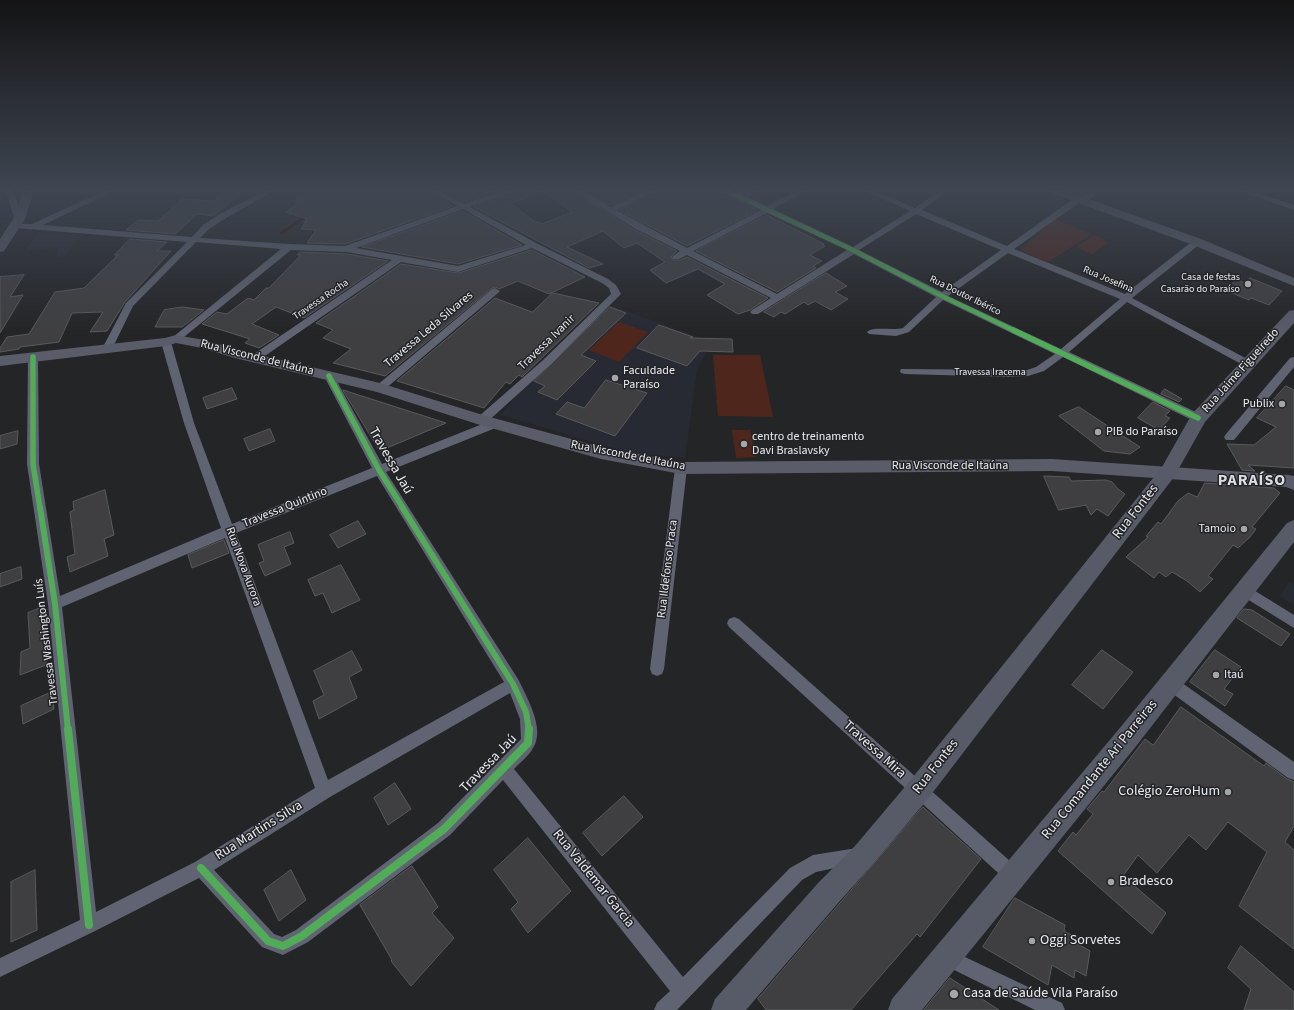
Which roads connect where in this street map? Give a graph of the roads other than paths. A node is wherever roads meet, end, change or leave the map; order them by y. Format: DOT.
graph roads {
  1 [pos="8,237"];
  2 [pos="170,237"];
  3 [pos="380,237"];
  4 [pos="519,237"];
  5 [pos="659,237"];
  6 [pos="712,237"];
  7 [pos="826,237"];
  8 [pos="873,237"];
  9 [pos="979,237"];
  10 [pos="1024,237"];
  11 [pos="1184,237"];
  12 [pos="195,239"];
  13 [pos="1197,242"];
  14 [pos="533,245"];
  15 [pos="289,247"];
  16 [pos="0,248"];
  17 [pos="347,249"];
  18 [pos="1006,249"];
  19 [pos="853,250"];
  20 [pos="686,251"];
  21 [pos="676,257"];
  22 [pos="398,259"];
  23 [pos="1294,282"];
  24 [pos="495,292"];
  25 [pos="942,296"];
  26 [pos="777,298"];
  27 [pos="1126,298"];
  28 [pos="755,312"];
  29 [pos="1294,314"];
  30 [pos="872,332"];
  31 [pos="171,340"];
  32 [pos="108,348"];
  33 [pos="1062,354"];
  34 [pos="33,357"];
  35 [pos="255,358"];
  36 [pos="1294,360"];
  37 [pos="0,361"];
  38 [pos="1247,363"];
  39 [pos="905,371"];
  40 [pos="329,376"];
  41 [pos="380,388"];
  42 [pos="1198,418"];
  43 [pos="488,422"];
  44 [pos="1230,437"];
  45 [pos="681,468"];
  46 [pos="379,470"];
  47 [pos="1168,472"];
  48 [pos="1294,484"];
  49 [pos="1294,528"];
  50 [pos="230,530"];
  51 [pos="1244,590"];
  52 [pos="55,604"];
  53 [pos="1294,622"];
  54 [pos="734,623"];
  55 [pos="657,669"];
  56 [pos="1170,683"];
  57 [pos="513,684"];
  58 [pos="503,768"];
  59 [pos="1294,772"];
  60 [pos="324,790"];
  61 [pos="918,791"];
  62 [pos="864,855"];
  63 [pos="201,868"];
  64 [pos="1014,876"];
  65 [pos="89,925"];
  66 [pos="946,957"];
  67 [pos="0,968"];
  68 [pos="682,991"];
  69 [pos="664,1010"];
  70 [pos="726,1010"];
  71 [pos="903,1010"];
  72 [pos="1055,1010"];
  1 -- 16 [label="main road"];
  2 -- 12 [label="street"];
  3 -- 17 [label="street"];
  4 -- 14 [label="street"];
  5 -- 20 [label="street"];
  6 -- 20 [label="street"];
  7 -- 19 [label="street, Rua Doutor Ibérico"];
  8 -- 19 [label="street"];
  9 -- 18 [label="street, Rua Josefina"];
  10 -- 18 [label="street"];
  11 -- 13 [label="main road"];
  12 -- 15 [label="street"];
  12 -- 32 [label="street"];
  13 -- 23 [label="main road"];
  13 -- 27 [label="street, Travessa Iracema"];
  14 -- 22 [label="street"];
  14 -- 43 [label="street, Travessa Ivanir"];
  15 -- 17 [label="street"];
  15 -- 31 [label="street"];
  17 -- 22 [label="street"];
  18 -- 25 [label="street"];
  18 -- 27 [label="street, Rua Josefina"];
  19 -- 25 [label="street, Rua Doutor Ibérico"];
  19 -- 26 [label="street"];
  20 -- 21 [label="street"];
  20 -- 26 [label="street"];
  22 -- 35 [label="street, Travessa Rocha"];
  24 -- 41 [label="street, Travessa Leda Silvares"];
  25 -- 30 [label="street"];
  25 -- 33 [label="street, Rua Doutor Ibérico"];
  26 -- 28 [label="street"];
  27 -- 33 [label="street, Travessa Iracema"];
  27 -- 38 [label="street, Rua Josefina"];
  29 -- 38 [label="main road, Rua Jaime Figueiredo"];
  31 -- 32 [label="main road, Rua Visconde de Itaúna"];
  31 -- 35 [label="main road, Rua Visconde de Itaúna"];
  31 -- 50 [label="street, Rua Nova Aurora"];
  32 -- 34 [label="main road, Rua Visconde de Itaúna"];
  33 -- 39 [label="street, Travessa Iracema"];
  33 -- 42 [label="street, Rua Doutor Ibérico"];
  34 -- 37 [label="main road, Rua Visconde de Itaúna"];
  34 -- 52 [label="street, Travessa Washington Luís"];
  35 -- 40 [label="main road, Rua Visconde de Itaúna"];
  36 -- 44 [label="street"];
  38 -- 42 [label="main road, Rua Jaime Figueiredo"];
  40 -- 41 [label="main road, Rua Visconde de Itaúna"];
  40 -- 46 [label="street, Travessa Jaú"];
  41 -- 43 [label="main road, Rua Visconde de Itaúna"];
  42 -- 47 [label="main road, Rua Jaime Figueiredo"];
  43 -- 45 [label="main road, Rua Visconde de Itaúna"];
  43 -- 46 [label="street, Travessa Quintino"];
  45 -- 47 [label="main road, Rua Visconde de Itaúna"];
  45 -- 55 [label="street, Rua Ildefonso Praca"];
  46 -- 50 [label="street, Travessa Quintino"];
  46 -- 57 [label="street, Travessa Jaú"];
  47 -- 48 [label="main road, Rua Visconde de Itaúna"];
  47 -- 61 [label="main road, Rua Fontes"];
  49 -- 51 [label="main road, Rua Comandante Ari Parreiras"];
  50 -- 52 [label="street, Travessa Quintino"];
  50 -- 60 [label="street, Rua Nova Aurora"];
  51 -- 53 [label="street"];
  51 -- 56 [label="main road, Rua Comandante Ari Parreiras"];
  52 -- 65 [label="street, Travessa Washington Luís"];
  54 -- 61 [label="street, Travessa Mira"];
  56 -- 59 [label="street"];
  56 -- 64 [label="main road, Rua Comandante Ari Parreiras"];
  57 -- 58 [label="street, Travessa Jaú"];
  57 -- 60 [label="street, Rua Martins Silva"];
  58 -- 63 [label="street, Travessa Jaú"];
  58 -- 68 [label="street, Rua Valdemar Garcia"];
  60 -- 63 [label="street, Rua Martins Silva"];
  61 -- 62 [label="main road, Rua Fontes"];
  61 -- 64 [label="street, Travessa Mira"];
  62 -- 68 [label="street"];
  62 -- 70 [label="main road, Rua Fontes"];
  63 -- 65 [label="street, Rua Martins Silva"];
  64 -- 66 [label="main road, Rua Comandante Ari Parreiras"];
  65 -- 67 [label="street, Rua Martins Silva"];
  66 -- 71 [label="main road, Rua Comandante Ari Parreiras"];
  66 -- 72 [label="street"];
  68 -- 69 [label="street"];
}
